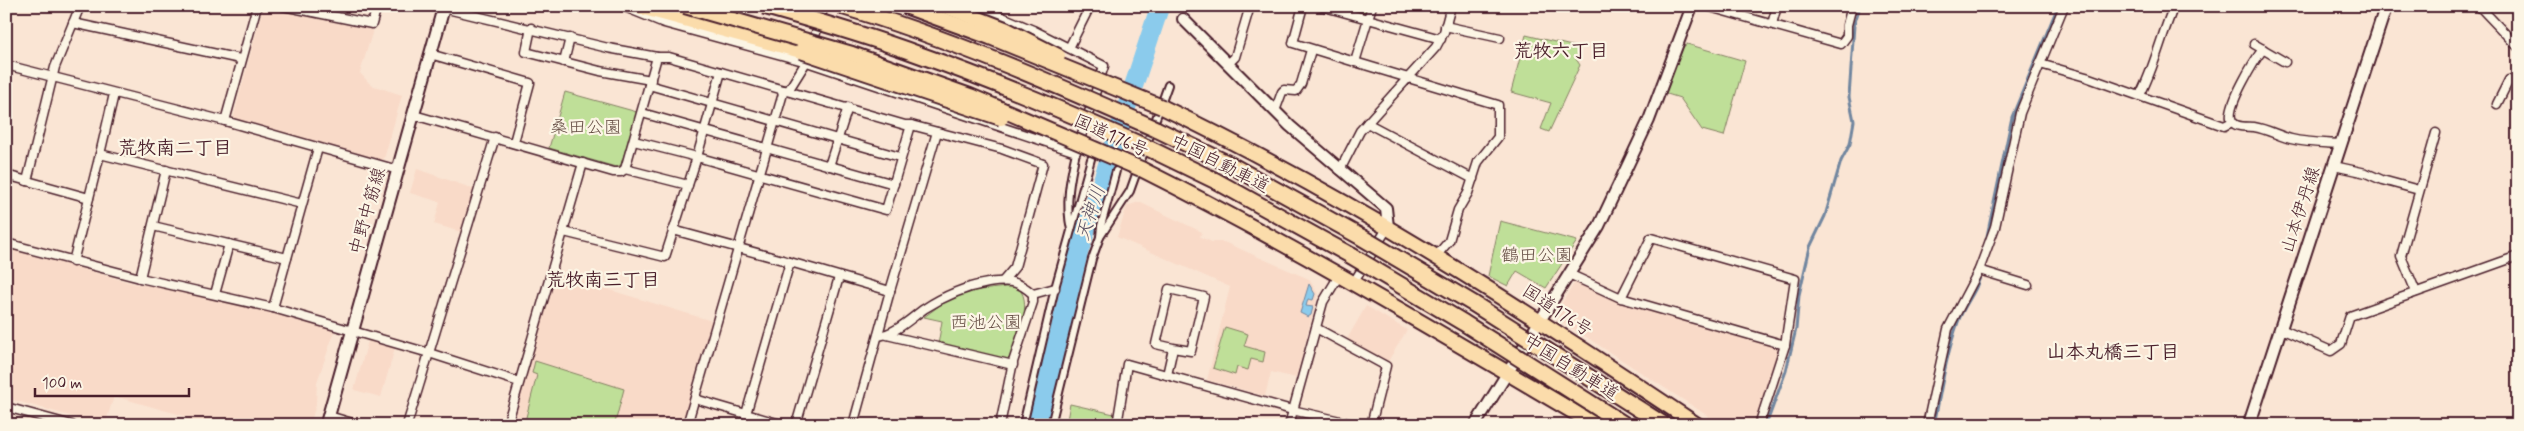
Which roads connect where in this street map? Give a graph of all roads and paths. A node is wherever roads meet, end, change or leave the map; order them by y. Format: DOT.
graph roads {
  1 [pos="80,6"];
  2 [pos="257,6"];
  3 [pos="283,6"];
  4 [pos="377,6"];
  5 [pos="622,6"];
  6 [pos="637,6"];
  7 [pos="684,6"];
  8 [pos="764,6"];
  9 [pos="824,6"];
  10 [pos="841,6"];
  11 [pos="905,6"];
  12 [pos="945,6"];
  13 [pos="976,6"];
  14 [pos="1090,6"];
  15 [pos="1250,6"];
  16 [pos="1303,6"];
  17 [pos="1321,6"];
  18 [pos="1372,6"];
  19 [pos="1452,6"];
  20 [pos="1692,6"];
  21 [pos="1706,6"];
  22 [pos="1777,6"];
  23 [pos="1852,6"];
  24 [pos="2064,6"];
  25 [pos="2174,6"];
  26 [pos="2386,6"];
  27 [pos="2479,6"];
  28 [pos="444,7"];
  29 [pos="1183,19"];
  30 [pos="1368,20"];
  31 [pos="73,23"];
  32 [pos="1772,24"];
  33 [pos="1445,26"];
  34 [pos="532,28"];
  35 [pos="570,38"];
  36 [pos="1500,38"];
  37 [pos="1441,39"];
  38 [pos="2254,44"];
  39 [pos="2518,47"];
  40 [pos="1069,48"];
  41 [pos="2263,49"];
  42 [pos="1311,50"];
  43 [pos="430,54"];
  44 [pos="804,56"];
  45 [pos="657,57"];
  46 [pos="240,59"];
  47 [pos="564,62"];
  48 [pos="1355,62"];
  49 [pos="2285,62"];
  50 [pos="1228,64"];
  51 [pos="2040,64"];
  52 [pos="6,65"];
  53 [pos="720,72"];
  54 [pos="53,78"];
  55 [pos="1408,78"];
  56 [pos="650,83"];
  57 [pos="2518,83"];
  58 [pos="1108,84"];
  59 [pos="1168,85"];
  60 [pos="786,91"];
  61 [pos="114,94"];
  62 [pos="2140,95"];
  63 [pos="712,103"];
  64 [pos="2497,104"];
  65 [pos="848,108"];
  66 [pos="1275,111"];
  67 [pos="642,113"];
  68 [pos="414,115"];
  69 [pos="225,121"];
  70 [pos="776,121"];
  71 [pos="2232,122"];
  72 [pos="1367,123"];
  73 [pos="911,125"];
  74 [pos="705,132"];
  75 [pos="937,132"];
  76 [pos="2436,132"];
  77 [pos="495,137"];
  78 [pos="1072,138"];
  79 [pos="838,139"];
  80 [pos="634,141"];
  81 [pos="514,142"];
  82 [pos="2341,144"];
  83 [pos="318,148"];
  84 [pos="767,150"];
  85 [pos="1076,152"];
  86 [pos="100,154"];
  87 [pos="697,157"];
  88 [pos="900,157"];
  89 [pos="1091,159"];
  90 [pos="583,163"];
  91 [pos="829,166"];
  92 [pos="2334,166"];
  93 [pos="625,169"];
  94 [pos="166,170"];
  95 [pos="398,170"];
  96 [pos="1340,170"];
  97 [pos="1116,171"];
  98 [pos="6,175"];
  99 [pos="759,175"];
  100 [pos="1473,179"];
  101 [pos="27,180"];
  102 [pos="894,184"];
  103 [pos="688,185"];
  104 [pos="2419,190"];
  105 [pos="88,198"];
  106 [pos="302,204"];
  107 [pos="153,226"];
  108 [pos="1388,227"];
  109 [pos="673,230"];
  110 [pos="564,232"];
  111 [pos="1072,232"];
  112 [pos="1100,237"];
  113 [pos="6,243"];
  114 [pos="229,244"];
  115 [pos="738,247"];
  116 [pos="1436,255"];
  117 [pos="2518,256"];
  118 [pos="287,258"];
  119 [pos="73,262"];
  120 [pos="790,262"];
  121 [pos="1979,270"];
  122 [pos="1340,274"];
  123 [pos="1570,274"];
  124 [pos="839,277"];
  125 [pos="140,278"];
  126 [pos="1003,281"];
  127 [pos="1354,282"];
  128 [pos="2028,285"];
  129 [pos="1055,288"];
  130 [pos="890,291"];
  131 [pos="2416,292"];
  132 [pos="215,294"];
  133 [pos="1034,294"];
  134 [pos="1621,298"];
  135 [pos="273,308"];
  136 [pos="1539,321"];
  137 [pos="1316,328"];
  138 [pos="2281,329"];
  139 [pos="352,330"];
  140 [pos="887,335"];
  141 [pos="878,336"];
  142 [pos="1785,345"];
  143 [pos="1173,348"];
  144 [pos="429,352"];
  145 [pos="1013,365"];
  146 [pos="1506,372"];
  147 [pos="1167,375"];
  148 [pos="520,382"];
  149 [pos="695,400"];
  150 [pos="6,406"];
  151 [pos="1292,410"];
  152 [pos="746,414"];
  153 [pos="327,420"];
  154 [pos="72,425"];
  155 [pos="358,425"];
  156 [pos="407,425"];
  157 [pos="507,425"];
  158 [pos="687,425"];
  159 [pos="784,425"];
  160 [pos="796,425"];
  161 [pos="853,425"];
  162 [pos="1000,425"];
  163 [pos="1023,425"];
  164 [pos="1051,425"];
  165 [pos="1117,425"];
  166 [pos="1289,425"];
  167 [pos="1358,425"];
  168 [pos="1371,425"];
  169 [pos="1475,425"];
  170 [pos="1596,425"];
  171 [pos="1625,425"];
  172 [pos="1664,425"];
  173 [pos="1697,425"];
  174 [pos="1759,425"];
  175 [pos="1927,425"];
  176 [pos="2249,425"];
  1 -- 31 [label="street"];
  2 -- 46 [label="street"];
  3 -- 4 [label="street"];
  5 -- 44 [label="street"];
  6 -- 44 [label="highway"];
  7 -- 78 [label="highway, 国道176号, bridge"];
  8 -- 171 [label="highway, 中国自動車道, bridge"];
  9 -- 44 [label="street"];
  10 -- 172 [label="highway, 中国自動車道, bridge"];
  11 -- 58 [label="highway, 国道176号, bridge"];
  12 -- 58 [label="highway, bridge"];
  13 -- 40 [label="street"];
  14 -- 40 [label="street"];
  15 -- 50 [label="street"];
  16 -- 42 [label="street"];
  17 -- 30 [label="street"];
  18 -- 30 [label="street"];
  19 -- 33 [label="street"];
  20 -- 123 [label="street"];
  21 -- 32 [label="street"];
  22 -- 32 [label="street"];
  23 -- 32 [label="street"];
  24 -- 51 [label="street"];
  25 -- 62 [label="street"];
  26 -- 82 [label="main road, 山本伊丹線"];
  27 -- 39 [label="street"];
  28 -- 34 [label="street"];
  28 -- 43 [label="main road, 中野中筋線"];
  29 -- 50 [label="street"];
  30 -- 37 [label="street"];
  30 -- 48 [label="street"];
  31 -- 46 [label="street"];
  31 -- 54 [label="street"];
  33 -- 36 [label="street"];
  33 -- 37 [label="street"];
  34 -- 35 [label="street"];
  34 -- 47 [label="street"];
  35 -- 45 [label="street"];
  35 -- 47 [label="street"];
  37 -- 55 [label="street"];
  38 -- 41 [label="street"];
  40 -- 85 [label="street"];
  41 -- 49 [label="street"];
  41 -- 71 [label="street"];
  42 -- 48 [label="street"];
  42 -- 66 [label="street"];
  43 -- 68 [label="main road, 中野中筋線"];
  43 -- 81 [label="street"];
  44 -- 60 [label="street"];
  44 -- 78 [label="highway, bridge"];
  44 -- 85 [label="street"];
  45 -- 53 [label="street"];
  45 -- 56 [label="street"];
  46 -- 69 [label="street"];
  47 -- 56 [label="street"];
  48 -- 55 [label="street"];
  50 -- 66 [label="street"];
  51 -- 62 [label="street"];
  51 -- 121 [label="street"];
  52 -- 54 [label="street"];
  53 -- 60 [label="street"];
  53 -- 63 [label="street"];
  54 -- 61 [label="street"];
  54 -- 101 [label="street"];
  55 -- 72 [label="street"];
  55 -- 100 [label="street"];
  56 -- 63 [label="street"];
  56 -- 67 [label="street"];
  57 -- 64 [label="street"];
  58 -- 108 [label="highway, 国道176号, bridge"];
  59 -- 112 [label="street"];
  60 -- 65 [label="street"];
  60 -- 70 [label="street"];
  61 -- 69 [label="street"];
  61 -- 86 [label="street"];
  62 -- 71 [label="street"];
  63 -- 70 [label="street"];
  63 -- 74 [label="street"];
  65 -- 73 [label="street"];
  65 -- 79 [label="street"];
  66 -- 96 [label="street"];
  67 -- 74 [label="street"];
  67 -- 80 [label="street"];
  68 -- 77 [label="street"];
  68 -- 95 [label="main road, 中野中筋線"];
  69 -- 83 [label="street"];
  70 -- 79 [label="street"];
  70 -- 84 [label="street"];
  71 -- 82 [label="street"];
  72 -- 96 [label="street"];
  72 -- 100 [label="street"];
  73 -- 75 [label="street"];
  73 -- 88 [label="street"];
  74 -- 84 [label="street"];
  74 -- 87 [label="street"];
  75 -- 126 [label="street"];
  75 -- 130 [label="street"];
  76 -- 104 [label="street"];
  77 -- 81 [label="street"];
  77 -- 144 [label="street"];
  78 -- 122 [label="highway, 国道176号, bridge"];
  79 -- 88 [label="street"];
  79 -- 91 [label="street"];
  80 -- 87 [label="street"];
  80 -- 93 [label="street"];
  81 -- 90 [label="street"];
  82 -- 92 [label="main road, 山本伊丹線"];
  83 -- 95 [label="street"];
  83 -- 106 [label="street"];
  84 -- 91 [label="street"];
  84 -- 99 [label="street"];
  85 -- 111 [label="street"];
  86 -- 94 [label="street"];
  86 -- 105 [label="street"];
  87 -- 99 [label="street"];
  87 -- 103 [label="street"];
  88 -- 102 [label="street"];
  89 -- 111 [label="street"];
  90 -- 93 [label="street"];
  90 -- 110 [label="street"];
  91 -- 102 [label="street"];
  92 -- 104 [label="street"];
  92 -- 138 [label="main road, 山本伊丹線"];
  93 -- 103 [label="street"];
  94 -- 106 [label="street"];
  94 -- 107 [label="street"];
  95 -- 139 [label="main road, 中野中筋線"];
  96 -- 108 [label="street"];
  97 -- 112 [label="street"];
  98 -- 101 [label="street"];
  99 -- 102 [label="street"];
  99 -- 115 [label="street"];
  100 -- 116 [label="street"];
  101 -- 105 [label="street"];
  103 -- 109 [label="street"];
  104 -- 131 [label="street"];
  105 -- 119 [label="street"];
  106 -- 118 [label="street"];
  107 -- 114 [label="street"];
  107 -- 125 [label="street"];
  108 -- 116 [label="highway, 国道176号"];
  108 -- 127 [label="street"];
  109 -- 110 [label="street"];
  109 -- 115 [label="street"];
  110 -- 148 [label="street"];
  111 -- 129 [label="street"];
  112 -- 164 [label="street"];
  113 -- 119 [label="street"];
  114 -- 118 [label="street"];
  114 -- 132 [label="street"];
  115 -- 120 [label="street"];
  115 -- 149 [label="street"];
  116 -- 136 [label="highway, 国道176号"];
  117 -- 131 [label="street"];
  118 -- 135 [label="street"];
  119 -- 125 [label="street"];
  120 -- 124 [label="street"];
  120 -- 152 [label="street"];
  121 -- 128 [label="street"];
  121 -- 175 [label="street"];
  122 -- 127 [label="highway, 国道176号"];
  122 -- 137 [label="street"];
  123 -- 134 [label="street"];
  123 -- 136 [label="street"];
  124 -- 130 [label="street"];
  124 -- 160 [label="street"];
  125 -- 132 [label="street"];
  126 -- 133 [label="street"];
  126 -- 140 [label="street"];
  127 -- 146 [label="highway, 国道176号"];
  129 -- 133 [label="street"];
  129 -- 163 [label="street"];
  130 -- 141 [label="street"];
  131 -- 138 [label="street"];
  132 -- 135 [label="street"];
  133 -- 145 [label="street"];
  134 -- 142 [label="street"];
  134 -- 142 [label="street"];
  135 -- 139 [label="street"];
  136 -- 146 [label="street"];
  136 -- 173 [label="highway, 国道176号"];
  137 -- 151 [label="street"];
  137 -- 168 [label="street"];
  138 -- 176 [label="main road, 山本伊丹線"];
  139 -- 144 [label="street"];
  139 -- 153 [label="main road, 中野中筋線"];
  140 -- 141 [label="street"];
  140 -- 145 [label="street"];
  141 -- 161 [label="street"];
  142 -- 174 [label="street"];
  143 -- 143 [label="street"];
  143 -- 147 [label="street"];
  144 -- 148 [label="street"];
  144 -- 156 [label="street"];
  145 -- 162 [label="street"];
  146 -- 169 [label="street"];
  146 -- 170 [label="highway, 国道176号"];
  147 -- 151 [label="street"];
  147 -- 165 [label="street"];
  148 -- 157 [label="street"];
  149 -- 152 [label="street"];
  149 -- 158 [label="street"];
  150 -- 154 [label="street"];
  151 -- 166 [label="street"];
  151 -- 167 [label="street"];
  152 -- 159 [label="street"];
  153 -- 155 [label="street"];
}
